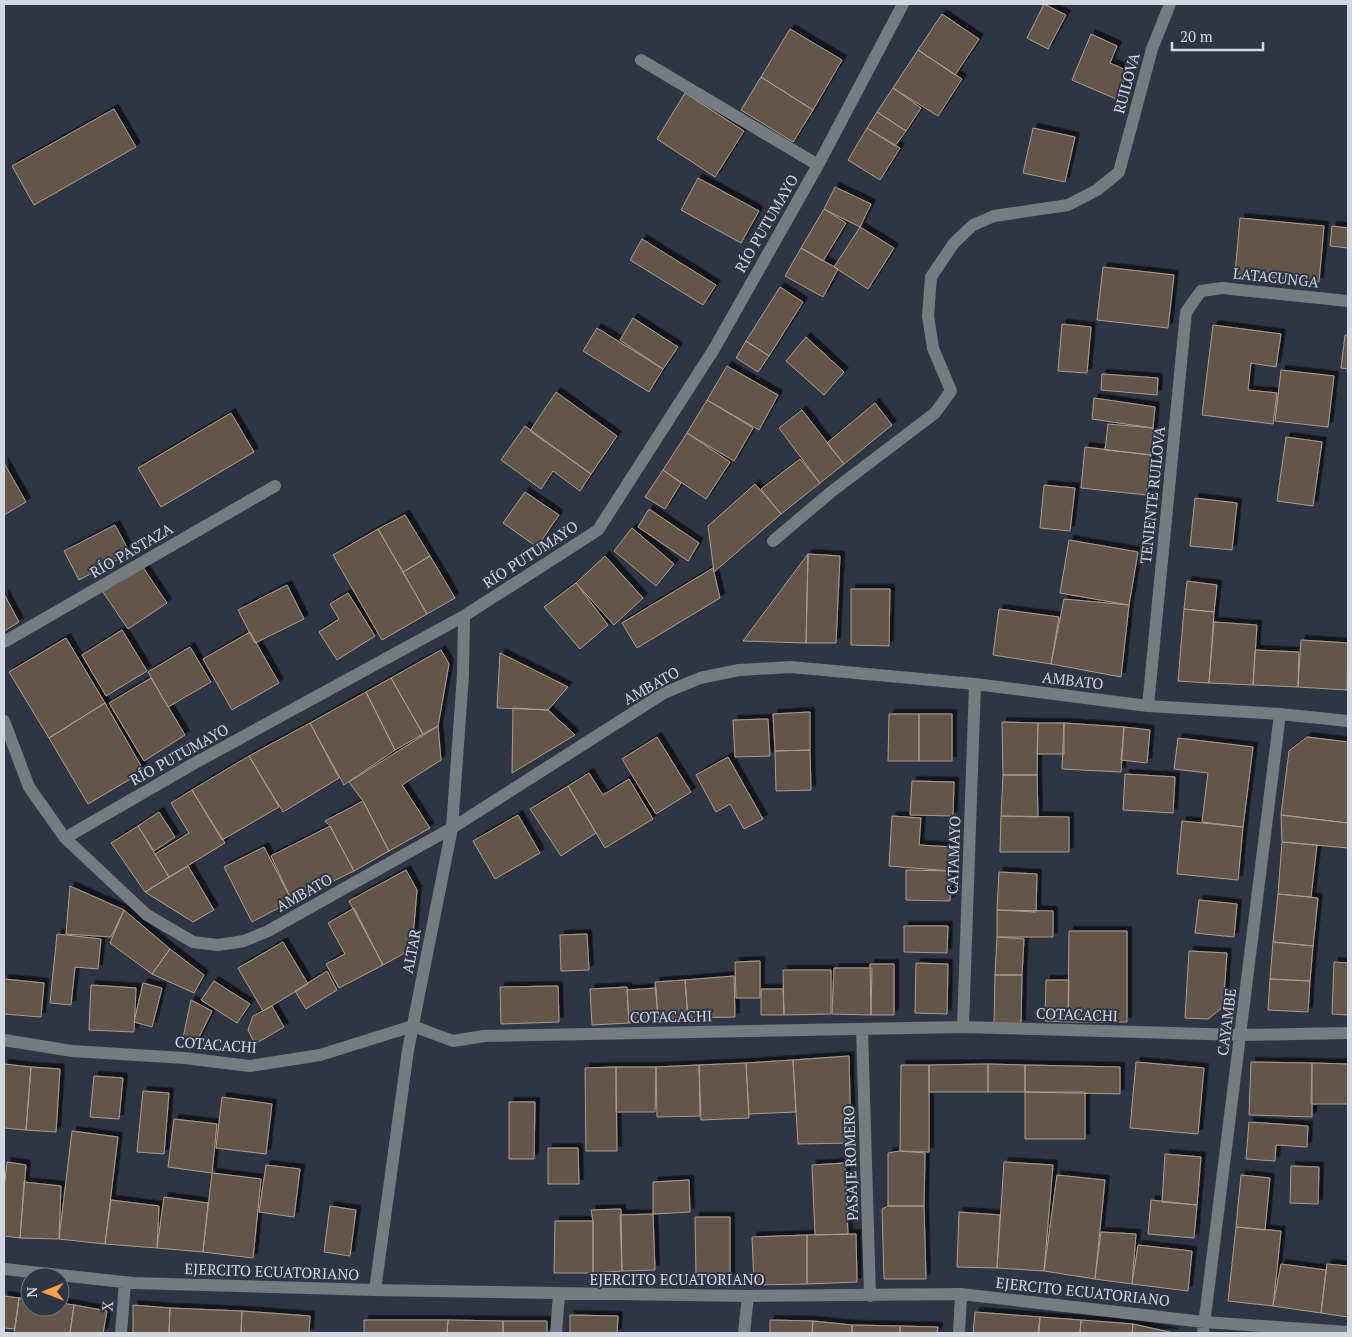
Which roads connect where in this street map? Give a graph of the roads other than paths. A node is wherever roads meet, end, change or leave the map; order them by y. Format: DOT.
graph roads {
  1 [pos="903,4"];
  2 [pos="1170,4"];
  3 [pos="641,60"];
  4 [pos="818,165"];
  5 [pos="1201,291"];
  6 [pos="1348,301"];
  7 [pos="275,486"];
  8 [pos="773,541"];
  9 [pos="464,616"];
  10 [pos="4,642"];
  11 [pos="975,684"];
  12 [pos="1148,706"];
  13 [pos="1280,714"];
  14 [pos="4,721"];
  15 [pos="1348,721"];
  16 [pos="452,828"];
  17 [pos="65,838"];
  18 [pos="413,1026"];
  19 [pos="963,1027"];
  20 [pos="862,1029"];
  21 [pos="1348,1032"];
  22 [pos="1241,1035"];
  23 [pos="4,1040"];
  24 [pos="4,1269"];
  25 [pos="125,1282"];
  26 [pos="375,1290"];
  27 [pos="559,1294"];
  28 [pos="961,1294"];
  29 [pos="748,1296"];
  30 [pos="870,1296"];
  31 [pos="1204,1327"];
  32 [pos="1348,1332"];
  33 [pos="121,1333"];
  34 [pos="556,1333"];
  35 [pos="744,1333"];
  36 [pos="959,1333"];
  1 -- 4 [label="street, RÍO PUTUMAYO"];
  2 -- 8 [label="street, RUILOVA"];
  3 -- 4 [label="street"];
  4 -- 9 [label="street, RÍO PUTUMAYO"];
  5 -- 6 [label="street, LATACUNGA"];
  5 -- 12 [label="street, TENIENTE RUILOVA"];
  7 -- 10 [label="street, RÍO PASTAZA"];
  9 -- 16 [label="street, ALTAR"];
  9 -- 17 [label="street, RÍO PUTUMAYO"];
  11 -- 12 [label="street, AMBATO"];
  11 -- 16 [label="street, AMBATO"];
  11 -- 19 [label="street, CATAMAYO"];
  12 -- 13 [label="street, AMBATO"];
  13 -- 15 [label="street, AMBATO"];
  13 -- 22 [label="street, CAYAMBE"];
  14 -- 17 [label="street"];
  16 -- 17 [label="street, AMBATO"];
  16 -- 18 [label="street, ALTAR"];
  18 -- 20 [label="street, COTACACHI"];
  18 -- 23 [label="street, COTACACHI"];
  18 -- 26 [label="street, ALTAR"];
  19 -- 20 [label="street, COTACACHI"];
  19 -- 22 [label="street, COTACACHI"];
  20 -- 30 [label="street, PASAJE ROMERO"];
  21 -- 22 [label="street, COTACACHI"];
  22 -- 31 [label="street, CAYAMBE"];
  24 -- 25 [label="street, EJERCITO ECUATORIANO"];
  25 -- 26 [label="street, EJERCITO ECUATORIANO"];
  25 -- 33 [label="street, X"];
  26 -- 27 [label="street, EJERCITO ECUATORIANO"];
  27 -- 29 [label="street, EJERCITO ECUATORIANO"];
  27 -- 34 [label="street"];
  28 -- 30 [label="street, EJERCITO ECUATORIANO"];
  28 -- 31 [label="street, EJERCITO ECUATORIANO"];
  28 -- 36 [label="street"];
  29 -- 30 [label="street, EJERCITO ECUATORIANO"];
  29 -- 35 [label="street"];
  31 -- 32 [label="street, EJERCITO ECUATORIANO"];
}
